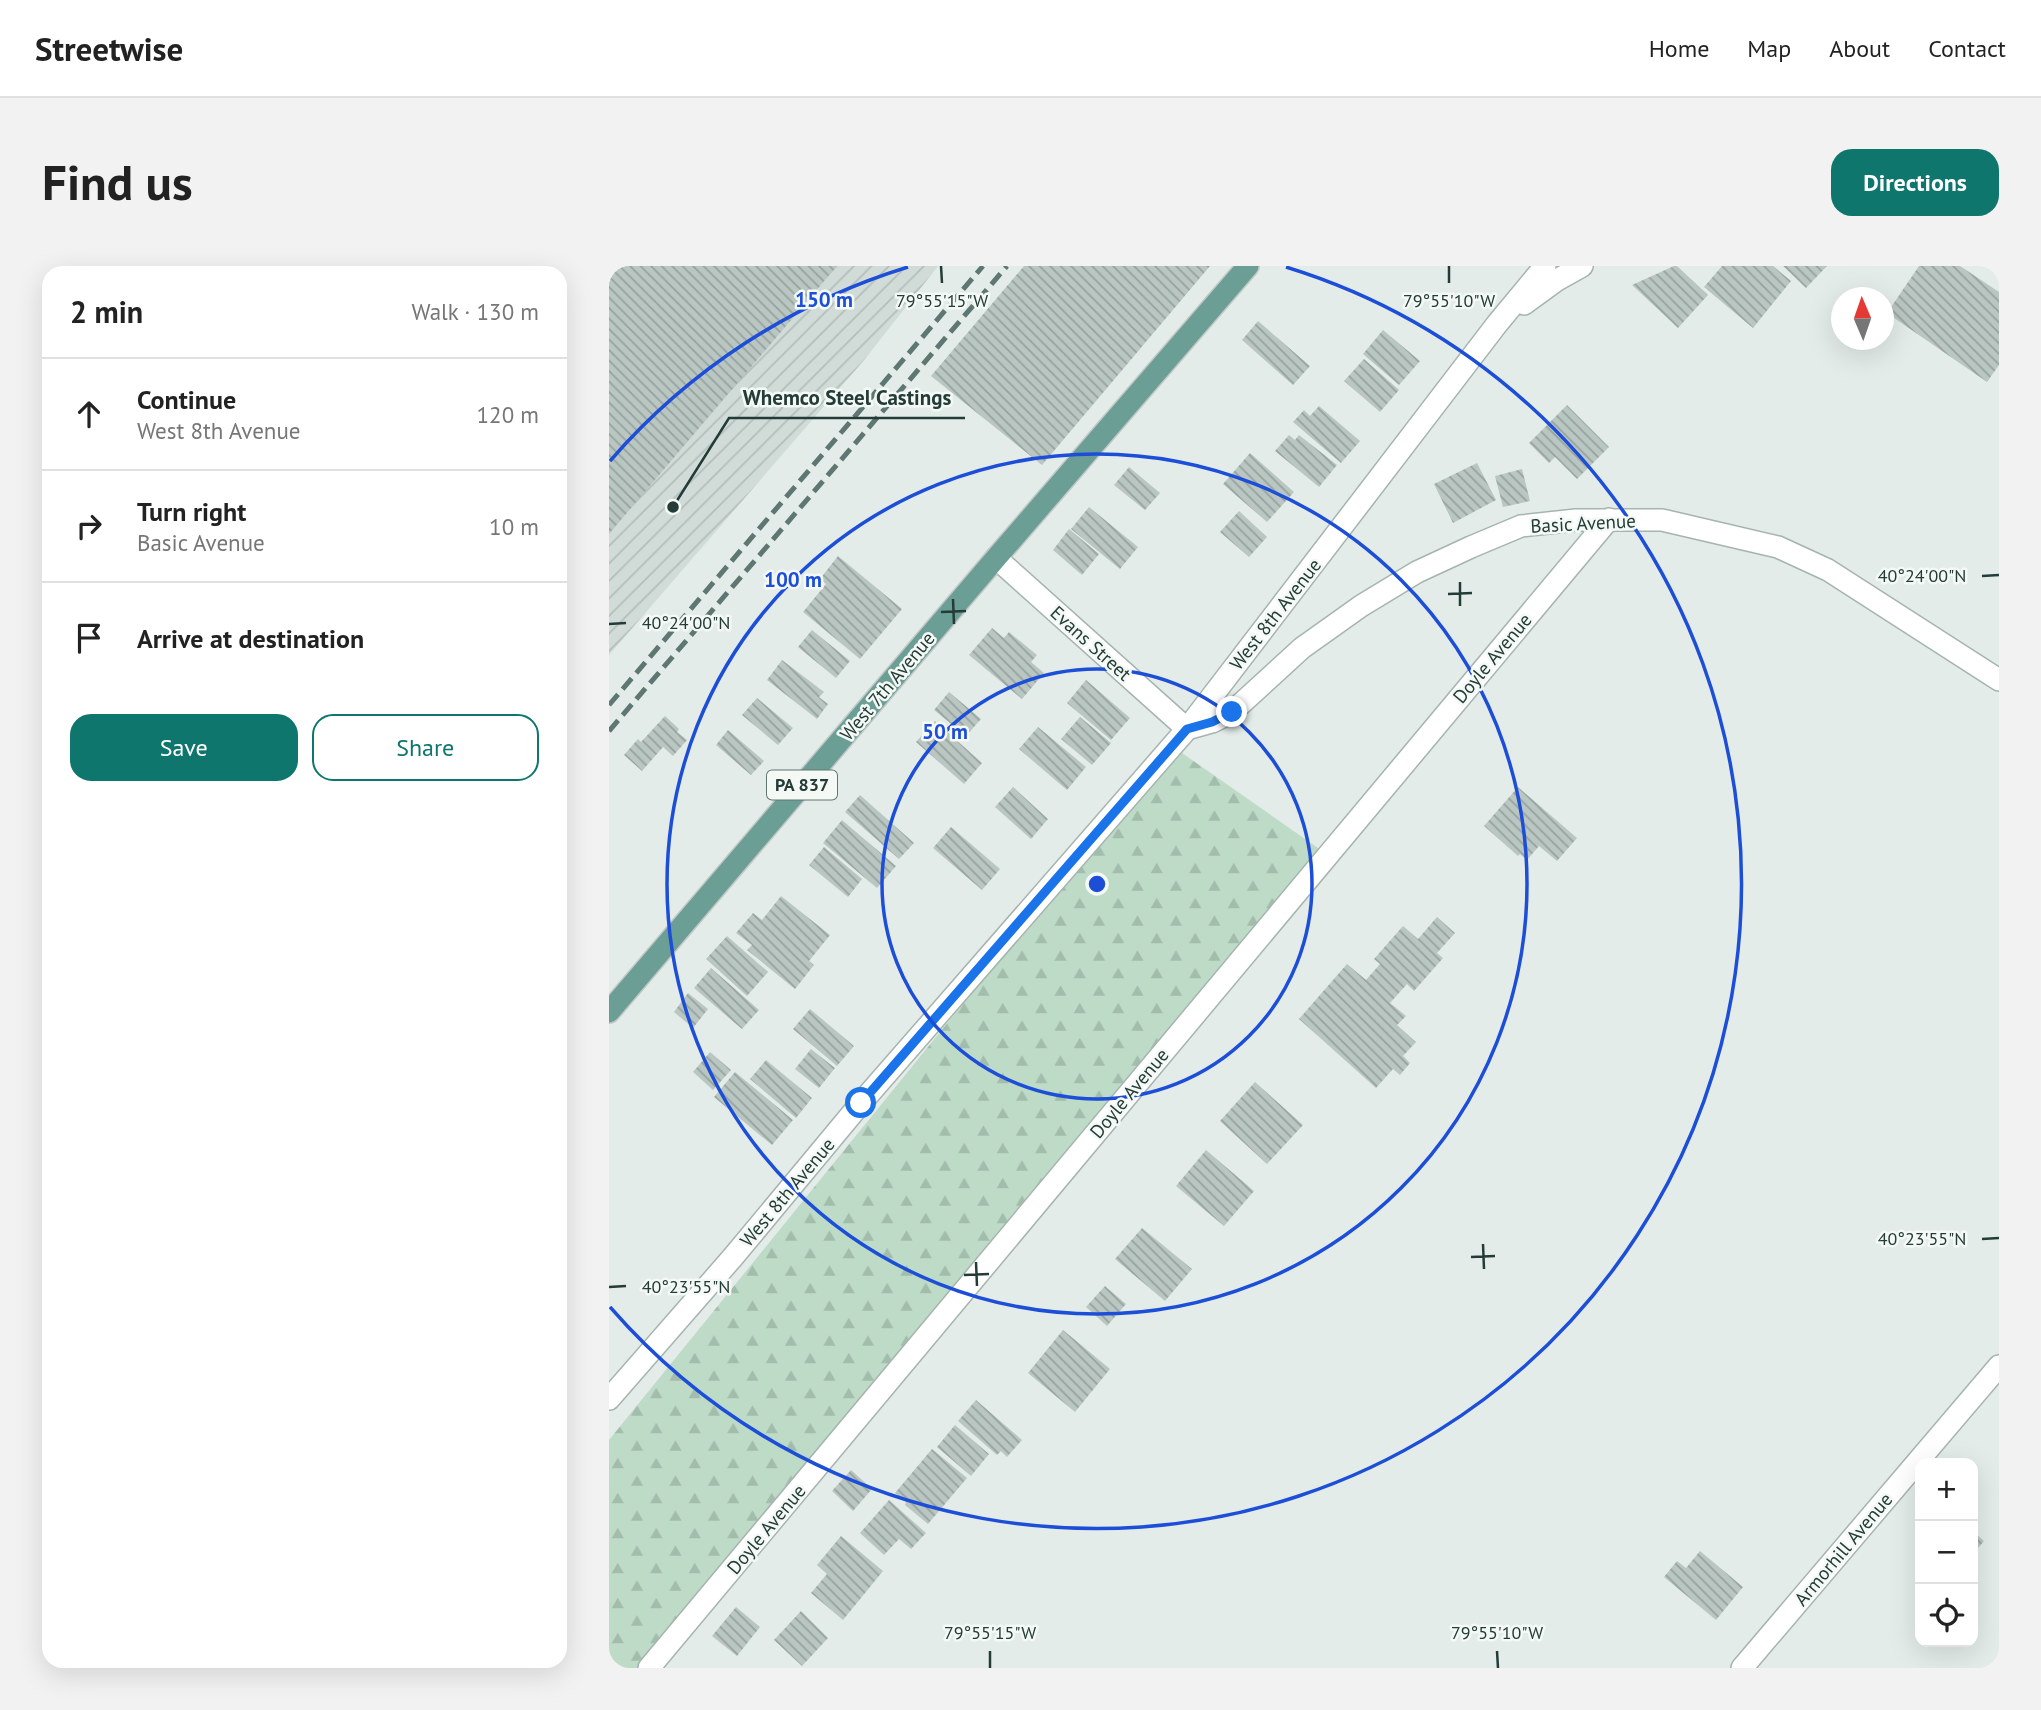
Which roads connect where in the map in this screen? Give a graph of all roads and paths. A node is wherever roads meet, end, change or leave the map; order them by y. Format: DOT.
graph roads {
  1 [pos="1248,266"];
  2 [pos="1545,266"];
  3 [pos="1583,266"];
  4 [pos="1497,324"];
  5 [pos="1609,519"];
  6 [pos="996,558"];
  7 [pos="1999,680"];
  8 [pos="1187,729"];
  9 [pos="609,1012"];
  10 [pos="1999,1366"];
  11 [pos="609,1399"];
  12 [pos="649,1668"];
  13 [pos="1742,1668"];
  1 -- 6 [label="main road, West 7th Avenue / PA 837"];
  2 -- 4 [label="street, West 8th Avenue"];
  3 -- 4 [label="street"];
  4 -- 8 [label="street, West 8th Avenue"];
  5 -- 7 [label="street, Basic Avenue"];
  5 -- 8 [label="street, Basic Avenue"];
  5 -- 12 [label="street, Doyle Avenue"];
  6 -- 8 [label="street, Evans Street"];
  6 -- 9 [label="main road, West 7th Avenue / PA 837"];
  8 -- 11 [label="street, West 8th Avenue"];
  10 -- 13 [label="street, Armorhill Avenue"];
}
